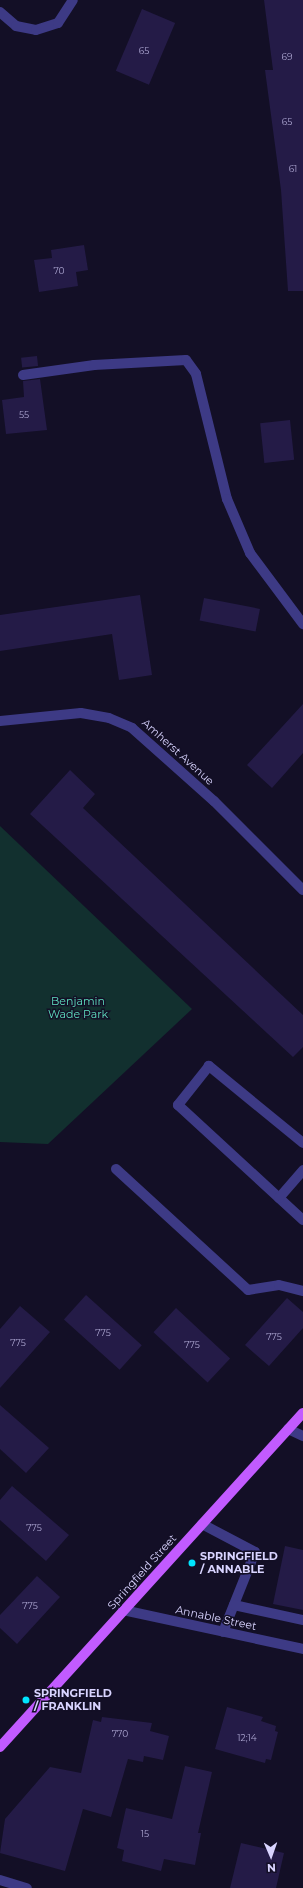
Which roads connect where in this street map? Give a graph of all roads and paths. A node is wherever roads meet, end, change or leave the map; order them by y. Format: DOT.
graph roads {
  1 [pos="73,0"];
  2 [pos="0,12"];
  3 [pos="23,375"];
  4 [pos="303,624"];
  5 [pos="0,721"];
  6 [pos="303,890"];
  7 [pos="303,1143"];
  8 [pos="116,1169"];
  9 [pos="303,1170"];
  10 [pos="279,1198"];
  11 [pos="303,1220"];
  12 [pos="303,1291"];
  13 [pos="303,1413"];
  14 [pos="288,1429"];
  15 [pos="303,1436"];
  16 [pos="202,1524"];
  17 [pos="234,1605"];
  18 [pos="123,1610"];
  19 [pos="303,1620"];
  20 [pos="223,1632"];
  21 [pos="303,1649"];
  22 [pos="0,1747"];
  23 [pos="0,1880"];
  24 [pos="27,1888"];
  1 -- 2 [label="street"];
  3 -- 4 [label="street"];
  5 -- 6 [label="street, Amherst Avenue"];
  7 -- 10 [label="street"];
  8 -- 12 [label="street"];
  9 -- 10 [label="street"];
  10 -- 11 [label="street"];
  13 -- 14 [label="main road, Springfield Street"];
  14 -- 15 [label="street"];
  14 -- 16 [label="main road, Springfield Street"];
  16 -- 17 [label="street"];
  16 -- 18 [label="main road, Springfield Street"];
  17 -- 19 [label="street"];
  17 -- 20 [label="street"];
  18 -- 20 [label="street, Annable Street"];
  18 -- 22 [label="main road, Springfield Street"];
  20 -- 21 [label="street, Annable Street"];
  23 -- 24 [label="street"];
}
